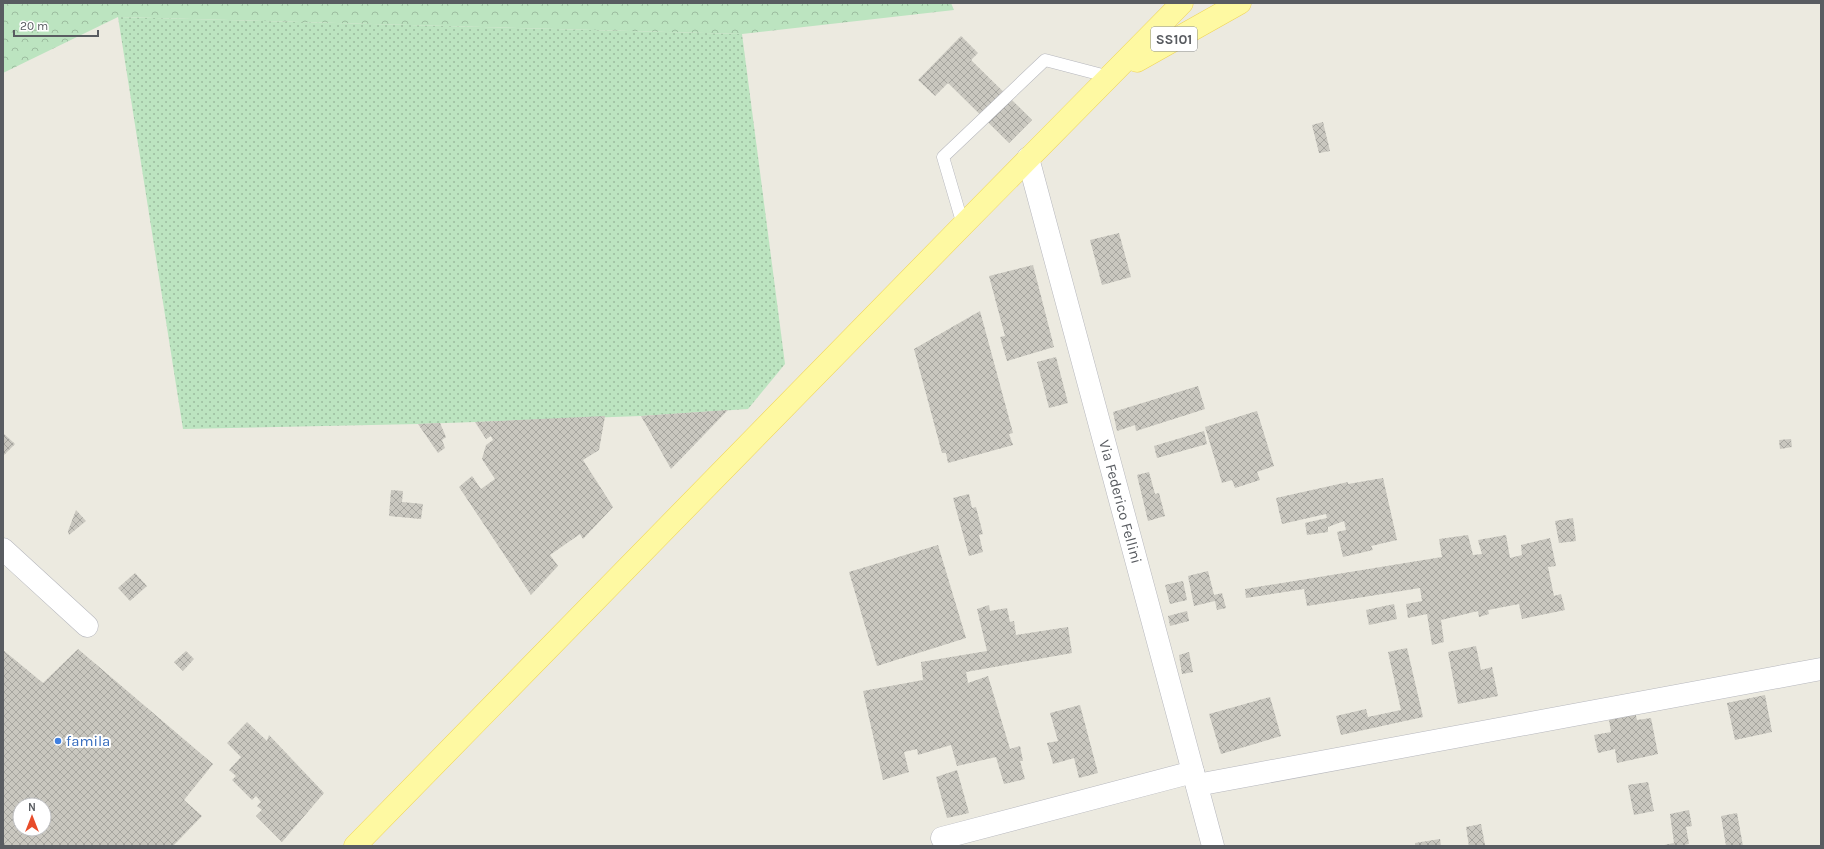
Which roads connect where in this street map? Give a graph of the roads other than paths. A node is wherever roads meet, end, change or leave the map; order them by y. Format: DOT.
graph roads {
  1 [pos="1182,3"];
  2 [pos="1240,3"];
  3 [pos="1110,77"];
  4 [pos="1028,158"];
  5 [pos="963,225"];
  6 [pos="3,549"];
  7 [pos="87,626"];
  8 [pos="1821,669"];
  9 [pos="1195,779"];
  10 [pos="942,838"];
  11 [pos="355,846"];
  12 [pos="1213,846"];
  1 -- 3 [label="main road, SS101"];
  2 -- 3 [label="main road, SS101"];
  3 -- 4 [label="main road"];
  3 -- 5 [label="lane"];
  4 -- 5 [label="main road"];
  4 -- 9 [label="street, Via Federico Fellini"];
  5 -- 11 [label="main road"];
  6 -- 7 [label="street"];
  8 -- 9 [label="street"];
  9 -- 10 [label="street"];
  9 -- 12 [label="street, Via Federico Fellini"];
}
